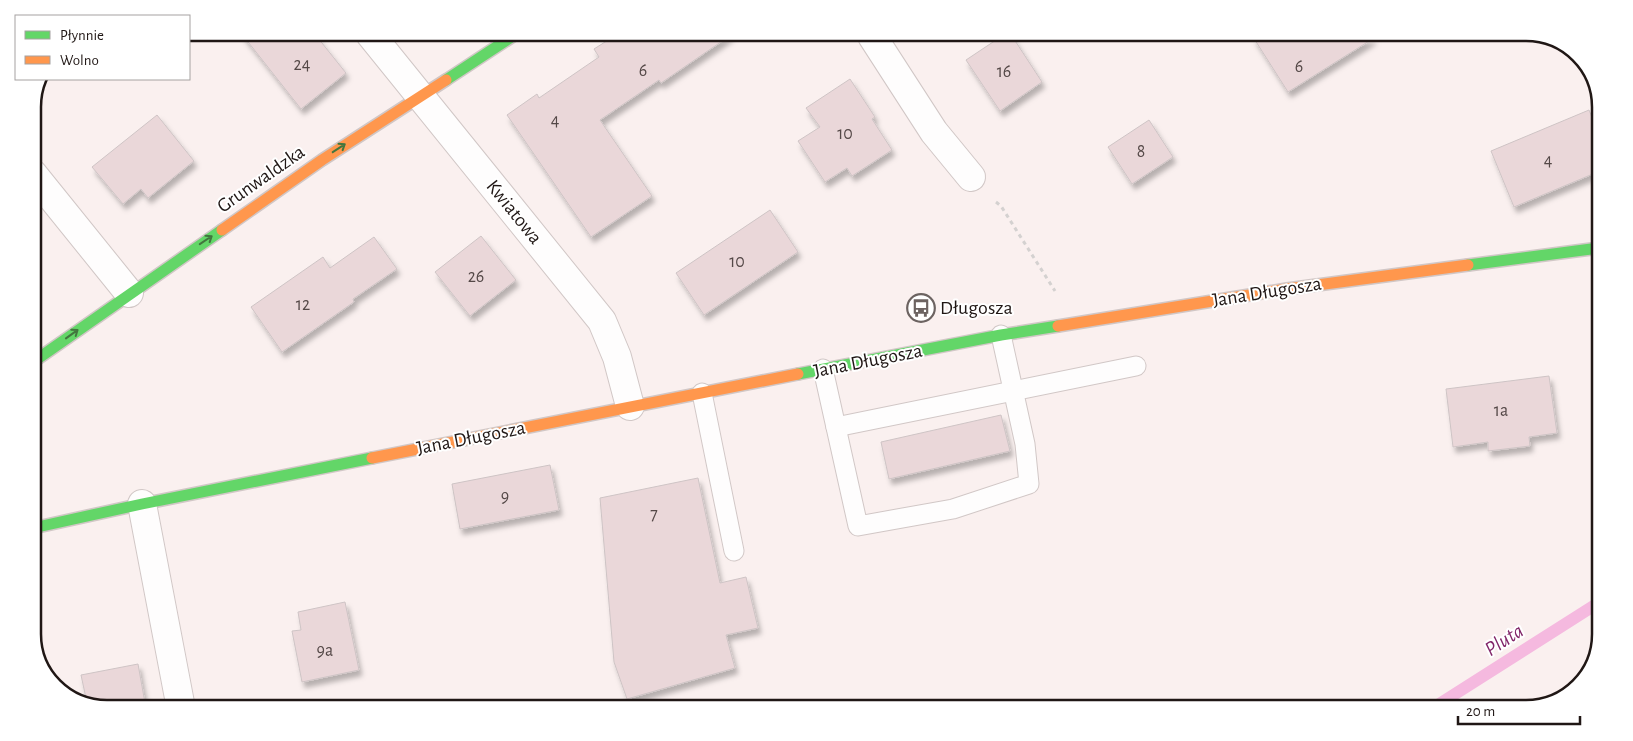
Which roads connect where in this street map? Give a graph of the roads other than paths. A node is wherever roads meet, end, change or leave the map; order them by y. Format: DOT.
graph roads {
  1 [pos="376,41"];
  2 [pos="506,41"];
  3 [pos="875,41"];
  4 [pos="420,96"];
  5 [pos="971,177"];
  6 [pos="41,184"];
  7 [pos="1592,249"];
  8 [pos="129,293"];
  9 [pos="1001,336"];
  10 [pos="41,356"];
  11 [pos="1136,366"];
  12 [pos="823,370"];
  13 [pos="1013,390"];
  14 [pos="702,393"];
  15 [pos="630,406"];
  16 [pos="836,426"];
  17 [pos="142,504"];
  18 [pos="41,526"];
  19 [pos="734,551"];
  20 [pos="179,700"];
  1 -- 4 [label="street, Kwiatowa"];
  2 -- 4 [label="street, Grunwaldzka"];
  3 -- 5 [label="street"];
  8 -- 4 [label="street, Grunwaldzka, one-way"];
  4 -- 15 [label="street, Kwiatowa"];
  6 -- 8 [label="street"];
  7 -- 9 [label="street, Jana Długosza"];
  10 -- 8 [label="street, Grunwaldzka, one-way"];
  9 -- 12 [label="street, Jana Długosza"];
  9 -- 13 [label="lane"];
  11 -- 13 [label="lane"];
  12 -- 14 [label="street, Jana Długosza"];
  12 -- 16 [label="lane"];
  13 -- 16 [label="lane"];
  13 -- 16 [label="lane"];
  14 -- 15 [label="street, Jana Długosza"];
  14 -- 19 [label="lane"];
  15 -- 17 [label="street, Jana Długosza"];
  17 -- 18 [label="street, Jana Długosza"];
  17 -- 20 [label="street"];
}
